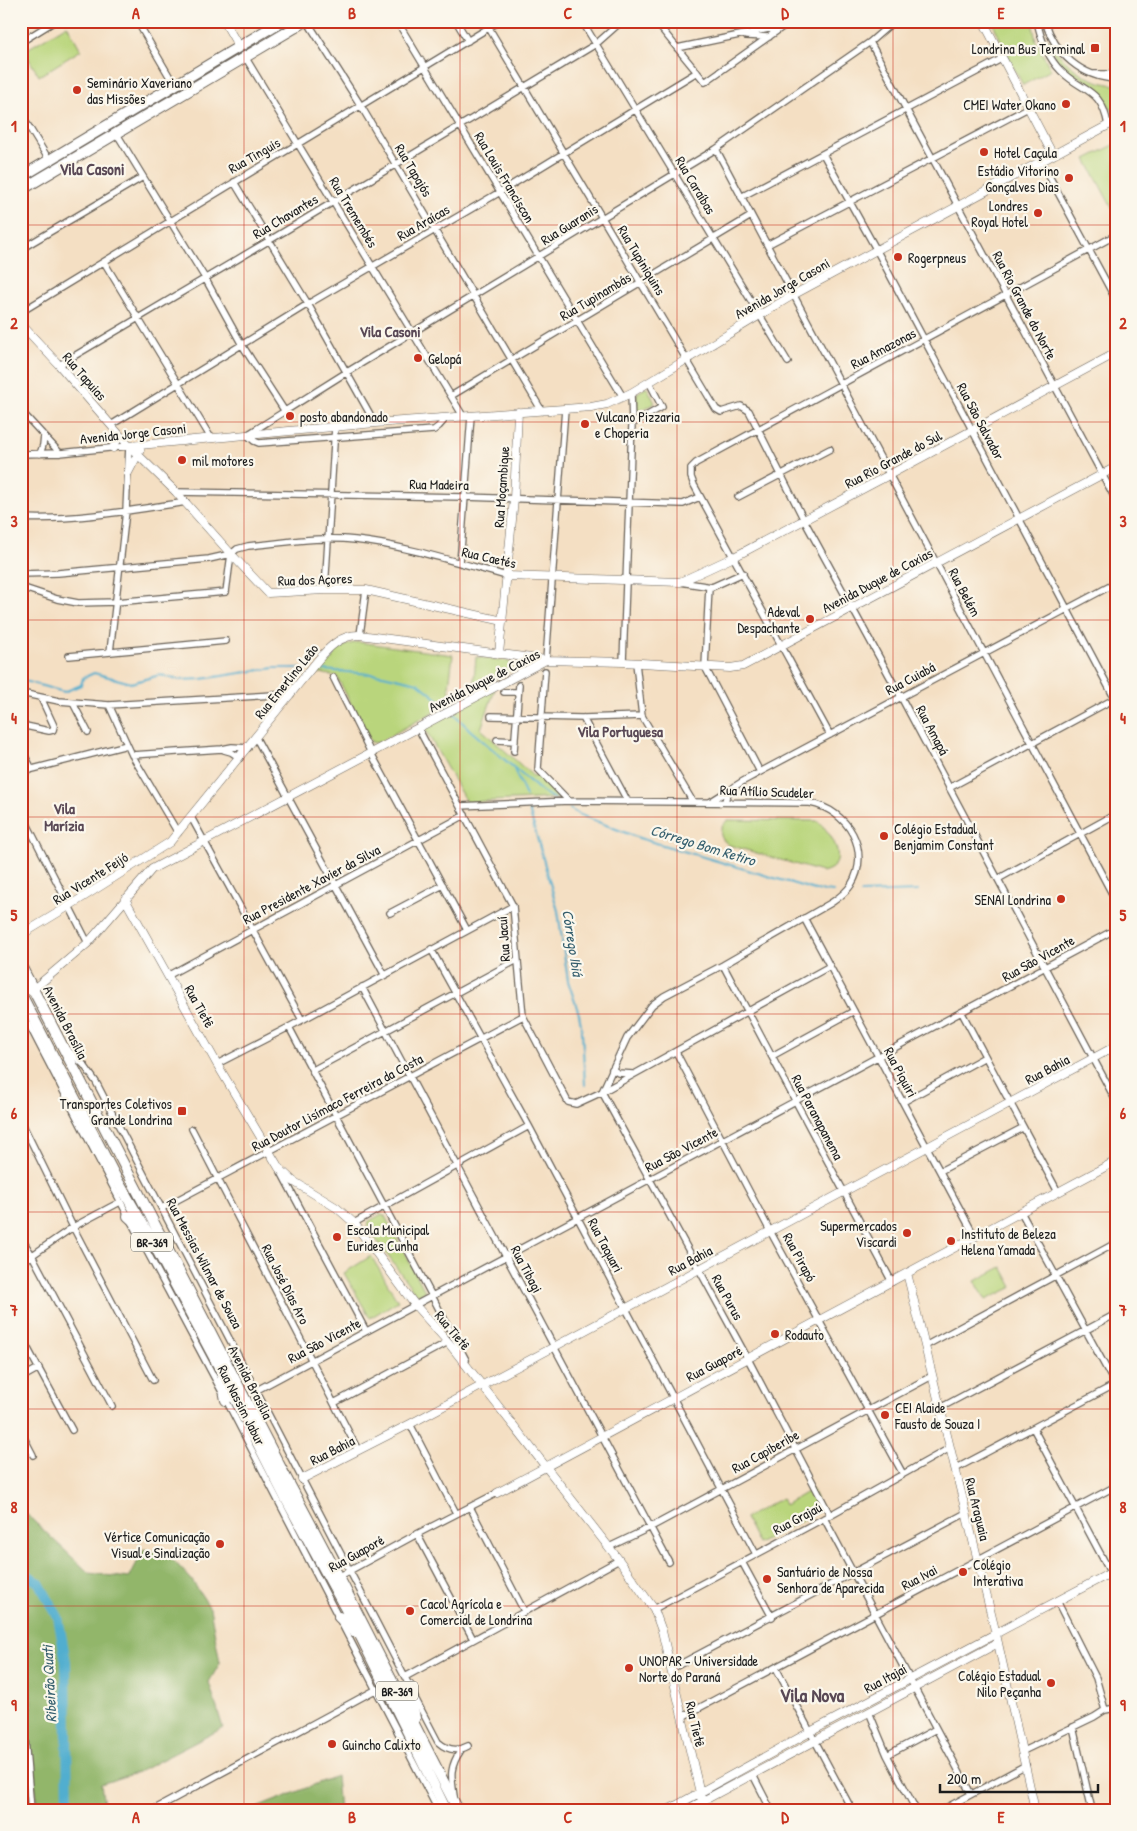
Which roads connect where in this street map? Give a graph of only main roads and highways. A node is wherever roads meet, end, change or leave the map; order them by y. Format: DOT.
graph roads {
  1 [pos="282,21"];
  2 [pos="306,21"];
  3 [pos="21,177"];
  4 [pos="21,190"];
  5 [pos="21,966"];
  6 [pos="21,994"];
  7 [pos="25,1011"];
  8 [pos="30,1027"];
  9 [pos="128,1216"];
  10 [pos="148,1233"];
  11 [pos="218,1364"];
  12 [pos="226,1400"];
  13 [pos="282,1490"];
  14 [pos="331,1581"];
  15 [pos="339,1617"];
  16 [pos="361,1637"];
  17 [pos="407,1681"];
  18 [pos="418,1734"];
  19 [pos="447,1808"];
  1 -- 3 [label="highway"];
  2 -- 4 [label="highway"];
  5 -- 13 [label="highway, Avenida Brasília / BR-369"];
  6 -- 7 [label="highway, Avenida Brasília / BR-369"];
  7 -- 8 [label="highway"];
  7 -- 10 [label="highway, Avenida Brasília / BR-369"];
  9 -- 10 [label="highway"];
  10 -- 11 [label="highway, Avenida Brasília / BR-369"];
  11 -- 12 [label="highway"];
  11 -- 13 [label="highway, Avenida Brasília / BR-369"];
  13 -- 14 [label="highway, Avenida Brasília / BR-369"];
  14 -- 16 [label="highway, Avenida Brasília / BR-369"];
  14 -- 18 [label="highway, Avenida Brasília / BR-369"];
  15 -- 16 [label="highway"];
  16 -- 19 [label="highway, Avenida Brasília / BR-369"];
  17 -- 18 [label="highway"];
  18 -- 19 [label="highway, Avenida Brasília / BR-369"];
}
